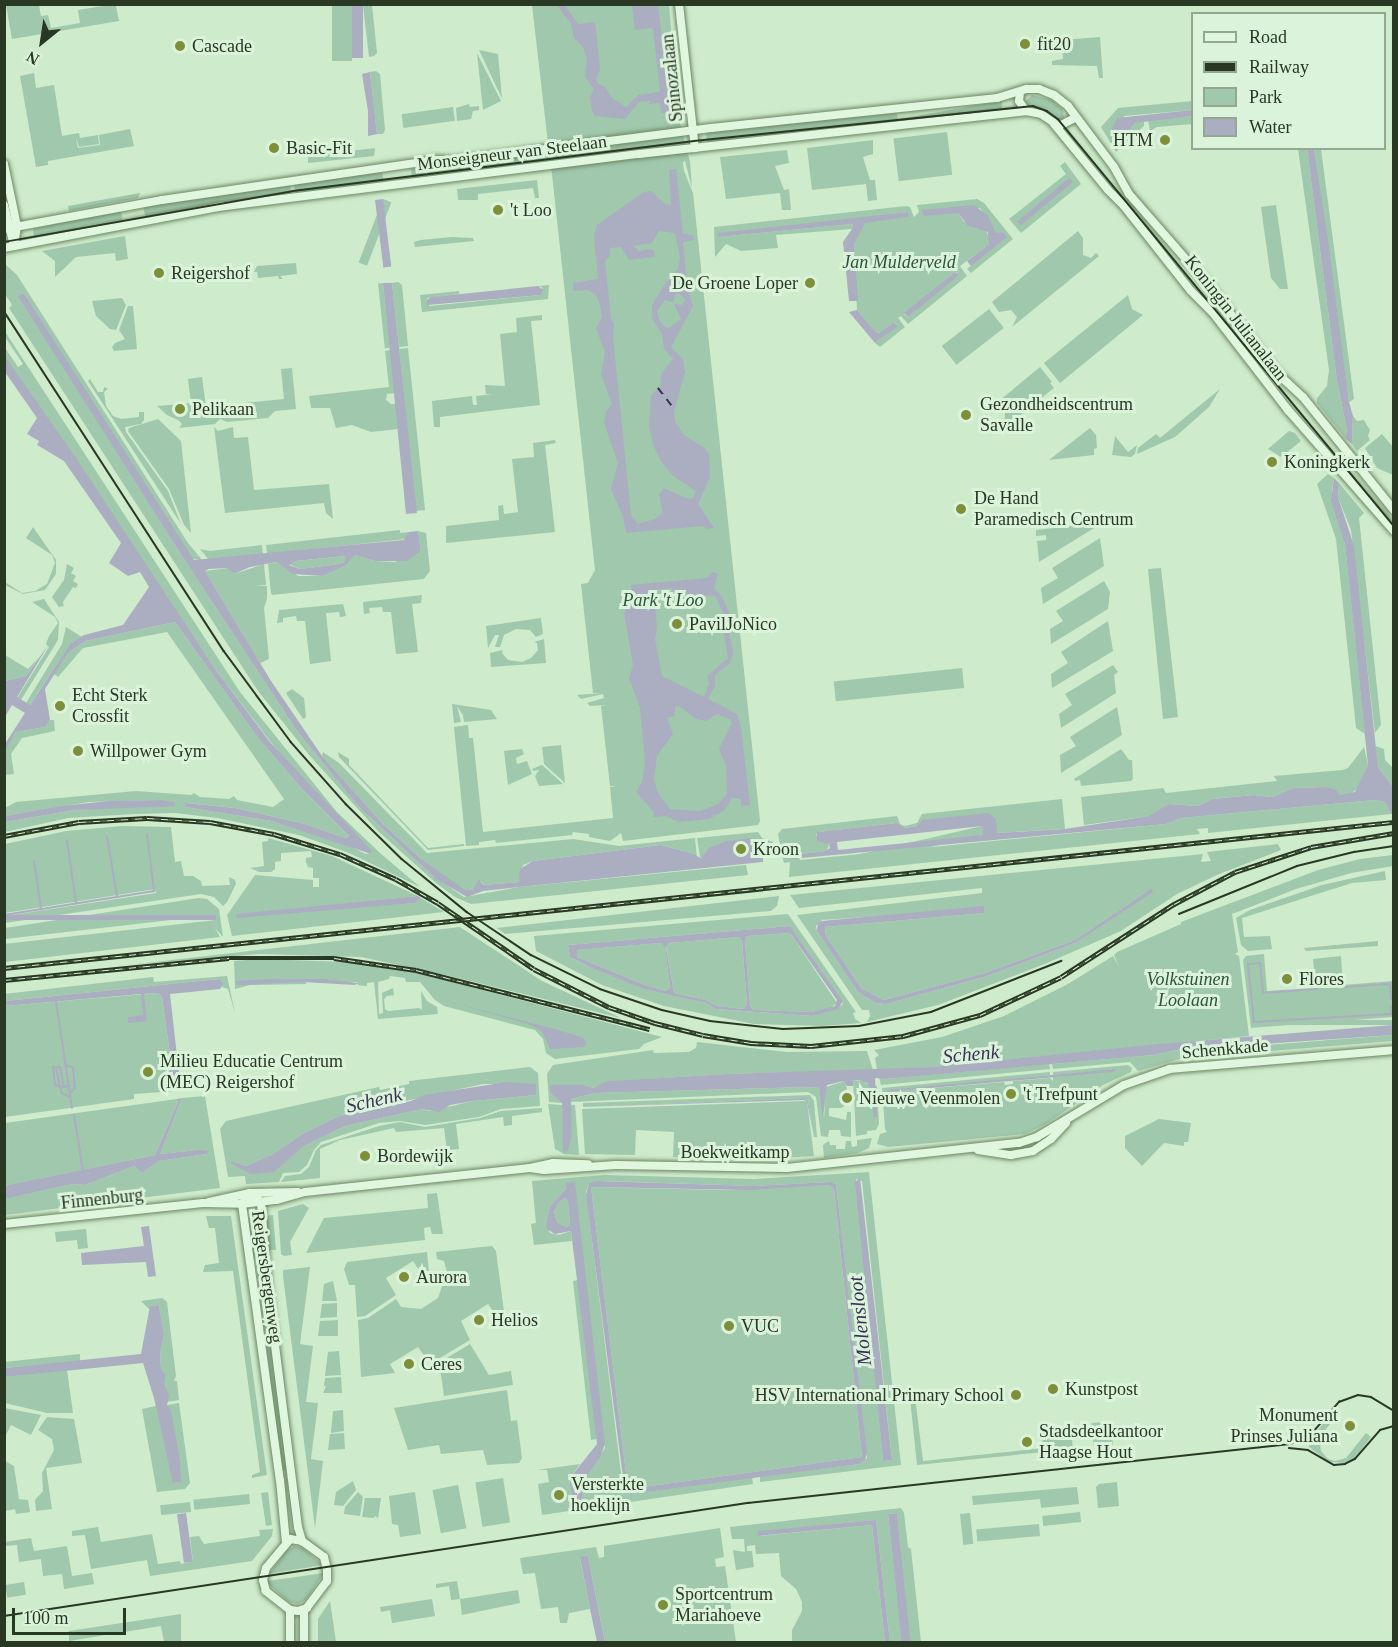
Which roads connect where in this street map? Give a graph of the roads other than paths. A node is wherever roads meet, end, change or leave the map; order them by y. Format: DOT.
graph roads {
  1 [pos="679,4"];
  2 [pos="1020,92"];
  3 [pos="1026,111"];
  4 [pos="1075,118"];
  5 [pos="1054,124"];
  6 [pos="692,130"];
  7 [pos="695,148"];
  8 [pos="4,164"];
  9 [pos="4,205"];
  10 [pos="10,228"];
  11 [pos="14,246"];
  12 [pos="4,248"];
  13 [pos="1394,510"];
  14 [pos="1394,531"];
  15 [pos="1394,1050"];
  16 [pos="1071,1118"];
  17 [pos="969,1149"];
  18 [pos="305,1192"];
  19 [pos="250,1193"];
  20 [pos="261,1202"];
  21 [pos="203,1203"];
  22 [pos="242,1204"];
  23 [pos="4,1224"];
  24 [pos="303,1541"];
  25 [pos="286,1542"];
  26 [pos="290,1610"];
  27 [pos="304,1610"];
  28 [pos="290,1642"];
  29 [pos="304,1642"];
  1 -- 6 [label="street, Spinozalaan"];
  2 -- 3 [label="main road"];
  2 -- 4 [label="main road, Koningin Julianalaan"];
  2 -- 6 [label="main road, Monseigneur van Steelaan"];
  3 -- 5 [label="main road"];
  3 -- 7 [label="main road, Monseigneur van Steelaan"];
  4 -- 5 [label="main road"];
  4 -- 13 [label="main road, Koningin Julianalaan"];
  5 -- 14 [label="main road, Koningin Julianalaan"];
  6 -- 7 [label="street, Spinozalaan"];
  6 -- 10 [label="main road, Monseigneur van Steelaan"];
  7 -- 11 [label="main road, Monseigneur van Steelaan"];
  8 -- 10 [label="street"];
  9 -- 10 [label="street"];
  10 -- 11 [label="street"];
  11 -- 12 [label="main road, Monseigneur van Steelaan"];
  15 -- 16 [label="street, Schenkkade"];
  16 -- 17 [label="street, Schenkkade"];
  16 -- 17 [label="street, Schenkkade"];
  17 -- 18 [label="street, Boekweitkamp"];
  18 -- 19 [label="street, Boekweitkamp"];
  18 -- 20 [label="street, Boekweitkamp"];
  19 -- 20 [label="street, Reigersbergenweg"];
  19 -- 21 [label="street, Finnenburg"];
  19 -- 22 [label="street, Reigersbergenweg"];
  20 -- 22 [label="street, Boekweitkamp"];
  20 -- 24 [label="street, Reigersbergenweg"];
  21 -- 22 [label="street, Finnenburg"];
  21 -- 23 [label="street, Finnenburg"];
  22 -- 25 [label="street, Reigersbergenweg"];
  24 -- 25 [label="street"];
  24 -- 27 [label="street"];
  25 -- 26 [label="street"];
  26 -- 27 [label="street"];
  26 -- 28 [label="street"];
  27 -- 29 [label="street"];
}
